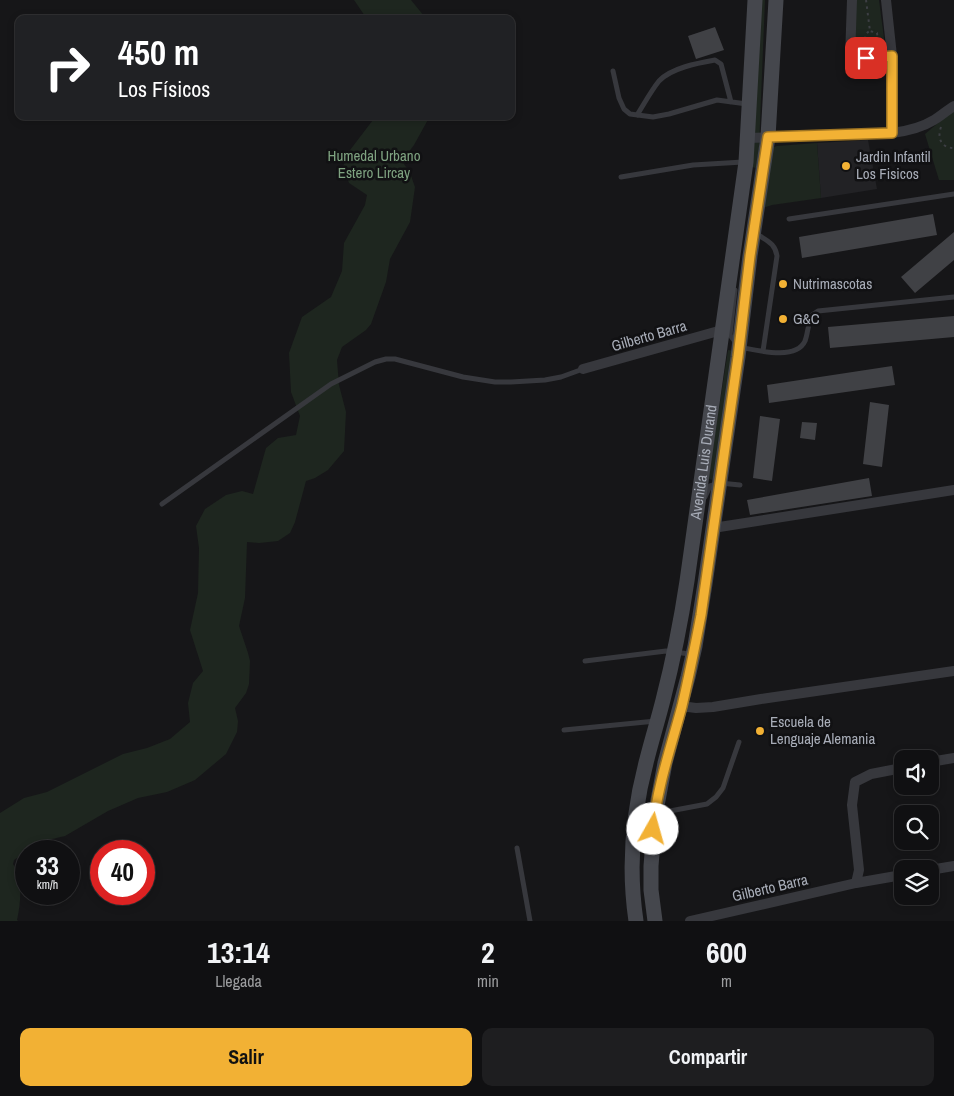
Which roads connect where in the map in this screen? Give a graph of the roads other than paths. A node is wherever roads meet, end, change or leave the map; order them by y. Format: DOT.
graph roads {
  1 [pos="755,0"];
  2 [pos="776,0"];
  3 [pos="852,0"];
  4 [pos="886,0"];
  5 [pos="892,56"];
  6 [pos="613,71"];
  7 [pos="731,102"];
  8 [pos="750,105"];
  9 [pos="954,106"];
  10 [pos="636,115"];
  11 [pos="892,133"];
  12 [pos="768,137"];
  13 [pos="748,138"];
  14 [pos="746,162"];
  15 [pos="621,177"];
  16 [pos="954,194"];
  17 [pos="790,219"];
  18 [pos="754,232"];
  19 [pos="736,283"];
  20 [pos="954,297"];
  21 [pos="722,330"];
  22 [pos="739,347"];
  23 [pos="763,351"];
  24 [pos="583,369"];
  25 [pos="720,483"];
  26 [pos="740,485"];
  27 [pos="954,490"];
  28 [pos="704,502"];
  29 [pos="162,504"];
  30 [pos="703,510"];
  31 [pos="713,528"];
  32 [pos="694,532"];
  33 [pos="674,652"];
  34 [pos="693,654"];
  35 [pos="585,661"];
  36 [pos="954,671"];
  37 [pos="682,706"];
  38 [pos="658,721"];
  39 [pos="564,730"];
  40 [pos="739,742"];
  41 [pos="954,758"];
  42 [pos="939,760"];
  43 [pos="894,770"];
  44 [pos="654,816"];
  45 [pos="517,848"];
  46 [pos="954,866"];
  47 [pos="939,868"];
  48 [pos="894,876"];
  49 [pos="856,883"];
  50 [pos="632,920"];
  51 [pos="530,921"];
  52 [pos="655,921"];
  53 [pos="690,921"];
  1 -- 8 [label="street, Avenida Luis Durand"];
  2 -- 12 [label="street, Avenida Luis Durand"];
  3 -- 5 [label="street"];
  4 -- 5 [label="street"];
  5 -- 11 [label="street"];
  6 -- 10 [label="lane"];
  7 -- 8 [label="lane"];
  7 -- 10 [label="lane"];
  7 -- 10 [label="lane"];
  8 -- 13 [label="street, Avenida Luis Durand"];
  9 -- 11 [label="street"];
  11 -- 12 [label="street"];
  12 -- 13 [label="street"];
  12 -- 18 [label="street, Avenida Luis Durand"];
  13 -- 14 [label="street, Avenida Luis Durand"];
  14 -- 15 [label="lane"];
  14 -- 21 [label="street, Avenida Luis Durand"];
  16 -- 17 [label="lane"];
  18 -- 22 [label="street, Avenida Luis Durand"];
  18 -- 23 [label="lane"];
  19 -- 22 [label="lane"];
  20 -- 23 [label="lane"];
  21 -- 24 [label="street, Gilberto Barra"];
  21 -- 32 [label="street, Avenida Luis Durand"];
  22 -- 23 [label="lane"];
  22 -- 25 [label="street, Avenida Luis Durand"];
  24 -- 29 [label="lane"];
  25 -- 26 [label="lane"];
  25 -- 28 [label="lane"];
  25 -- 31 [label="street, Avenida Luis Durand"];
  27 -- 31 [label="street"];
  30 -- 32 [label="lane"];
  31 -- 34 [label="street, Avenida Luis Durand"];
  32 -- 33 [label="street, Avenida Luis Durand"];
  33 -- 34 [label="lane"];
  33 -- 35 [label="lane"];
  33 -- 38 [label="street, Avenida Luis Durand"];
  34 -- 37 [label="street, Avenida Luis Durand"];
  36 -- 37 [label="street"];
  37 -- 44 [label="street, Avenida Luis Durand"];
  38 -- 39 [label="lane"];
  38 -- 50 [label="street, Avenida Luis Durand"];
  40 -- 44 [label="lane"];
  41 -- 42 [label="street"];
  43 -- 49 [label="street"];
  44 -- 52 [label="street, Avenida Luis Durand"];
  45 -- 51 [label="lane"];
  46 -- 47 [label="street"];
  48 -- 49 [label="street, Gilberto Barra"];
  49 -- 53 [label="street, Gilberto Barra"];
}
